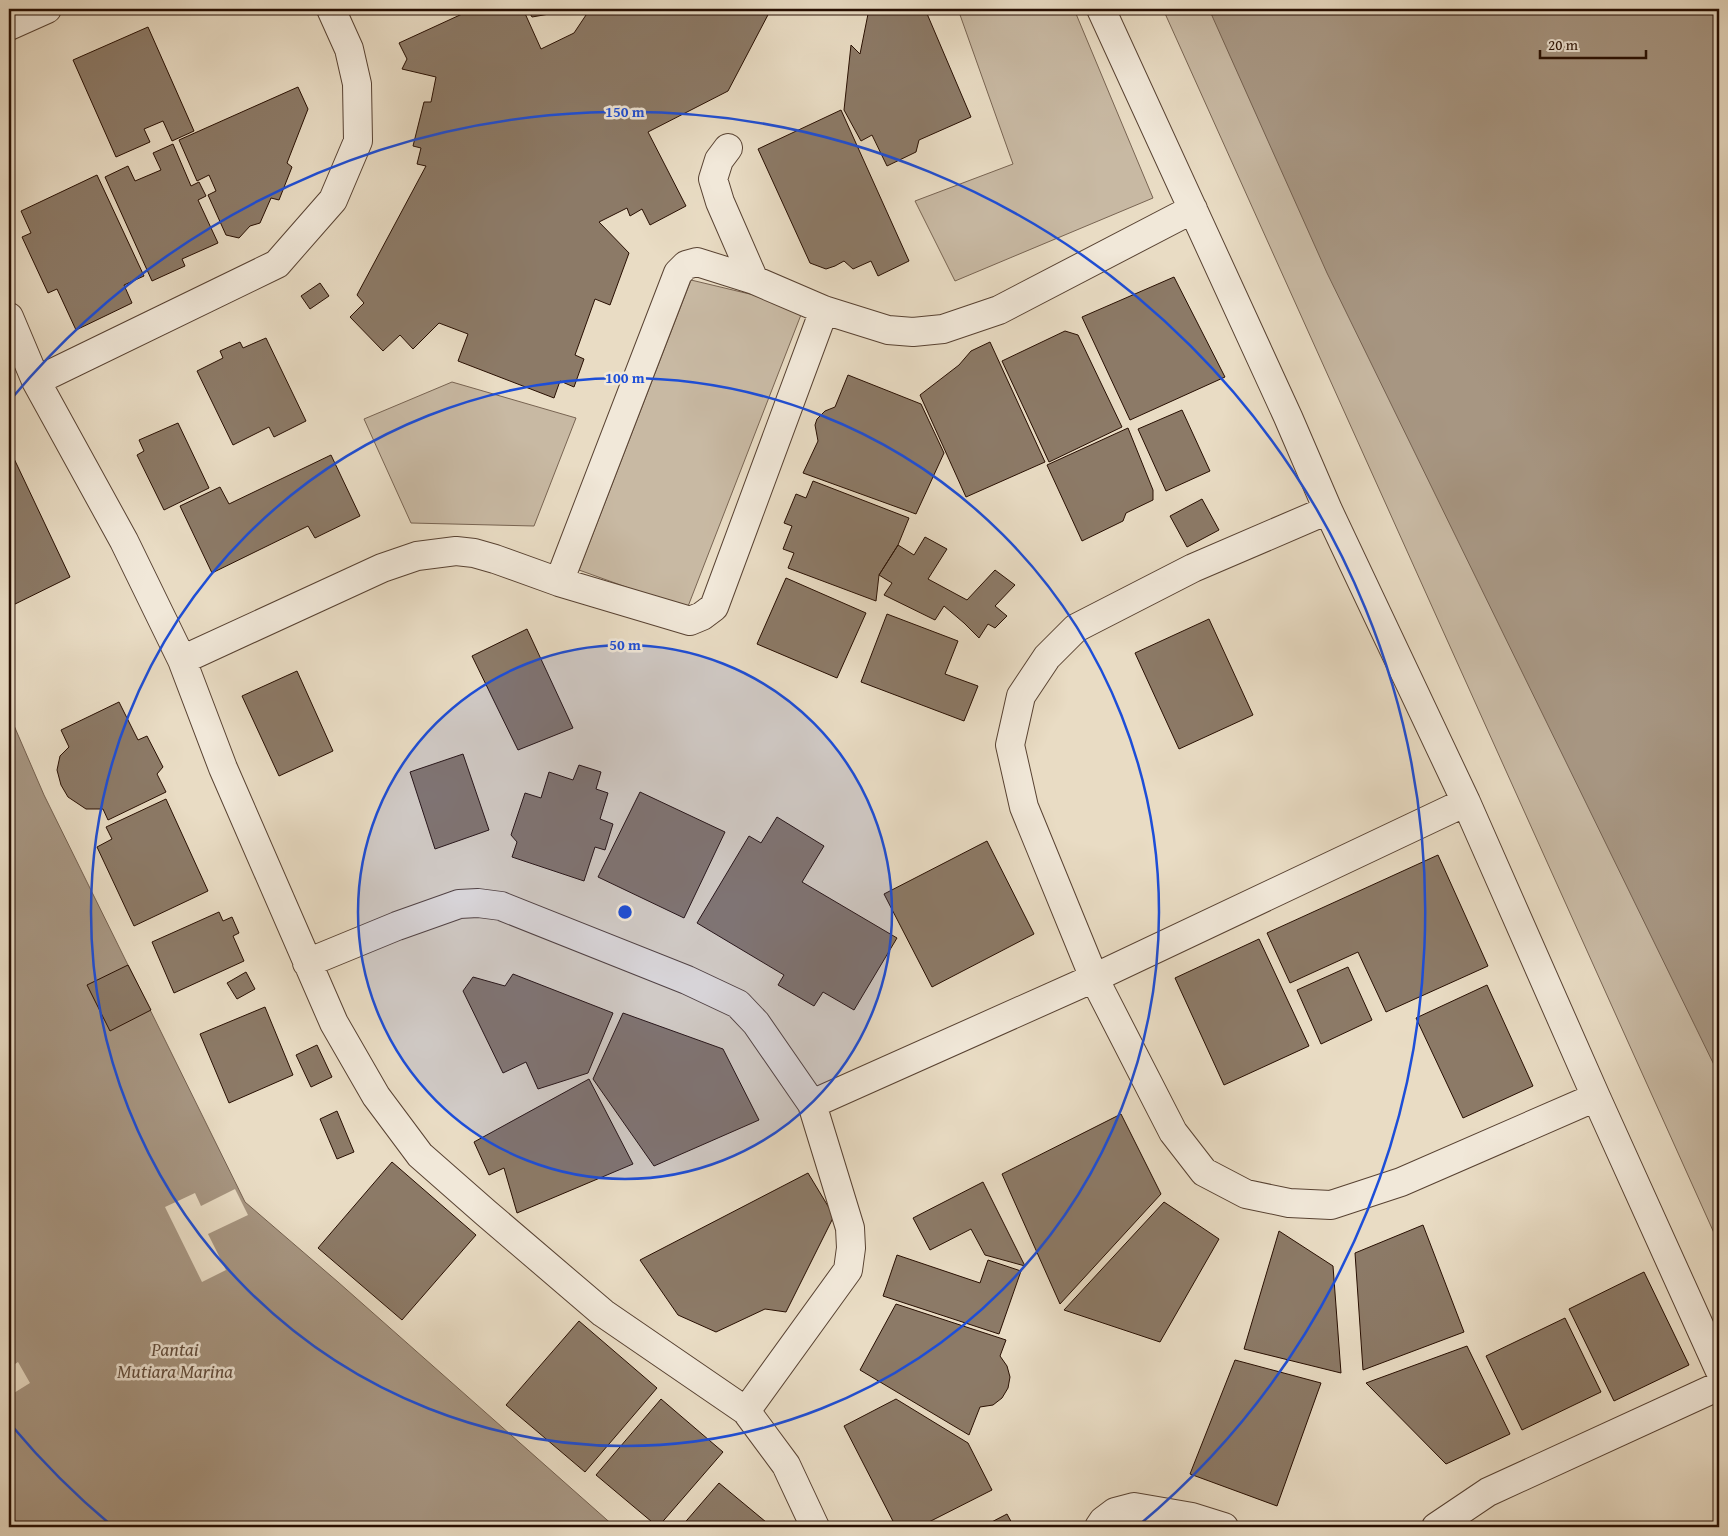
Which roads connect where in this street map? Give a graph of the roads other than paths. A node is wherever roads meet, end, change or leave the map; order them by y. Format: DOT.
graph roads {
  1 [pos="47,9"];
  2 [pos="331,9"];
  3 [pos="1101,9"];
  4 [pos="9,26"];
  5 [pos="728,148"];
  6 [pos="1193,209"];
  7 [pos="754,280"];
  8 [pos="824,310"];
  9 [pos="9,317"];
  10 [pos="36,381"];
  11 [pos="1328,510"];
  12 [pos="559,582"];
  13 [pos="182,660"];
  14 [pos="1466,802"];
  15 [pos="307,963"];
  16 [pos="1094,978"];
  17 [pos="1596,1097"];
  18 [pos="812,1104"];
  19 [pos="1719,1369"];
  20 [pos="1719,1386"];
  21 [pos="746,1411"];
  22 [pos="815,1527"];
  23 [pos="1099,1527"];
  24 [pos="1224,1527"];
  25 [pos="1436,1527"];
  1 -- 4 [label="street"];
  2 -- 10 [label="street"];
  3 -- 6 [label="street"];
  5 -- 7 [label="street"];
  6 -- 8 [label="street"];
  6 -- 11 [label="street"];
  7 -- 8 [label="street"];
  7 -- 12 [label="street"];
  8 -- 12 [label="street"];
  9 -- 10 [label="street"];
  10 -- 13 [label="street"];
  11 -- 14 [label="street"];
  11 -- 16 [label="street"];
  12 -- 13 [label="street"];
  13 -- 15 [label="street"];
  14 -- 16 [label="street"];
  14 -- 17 [label="street"];
  15 -- 18 [label="street"];
  15 -- 21 [label="street"];
  16 -- 17 [label="street"];
  16 -- 18 [label="street"];
  17 -- 19 [label="street"];
  18 -- 21 [label="street"];
  20 -- 25 [label="street"];
  21 -- 22 [label="street"];
  23 -- 24 [label="street"];
}
